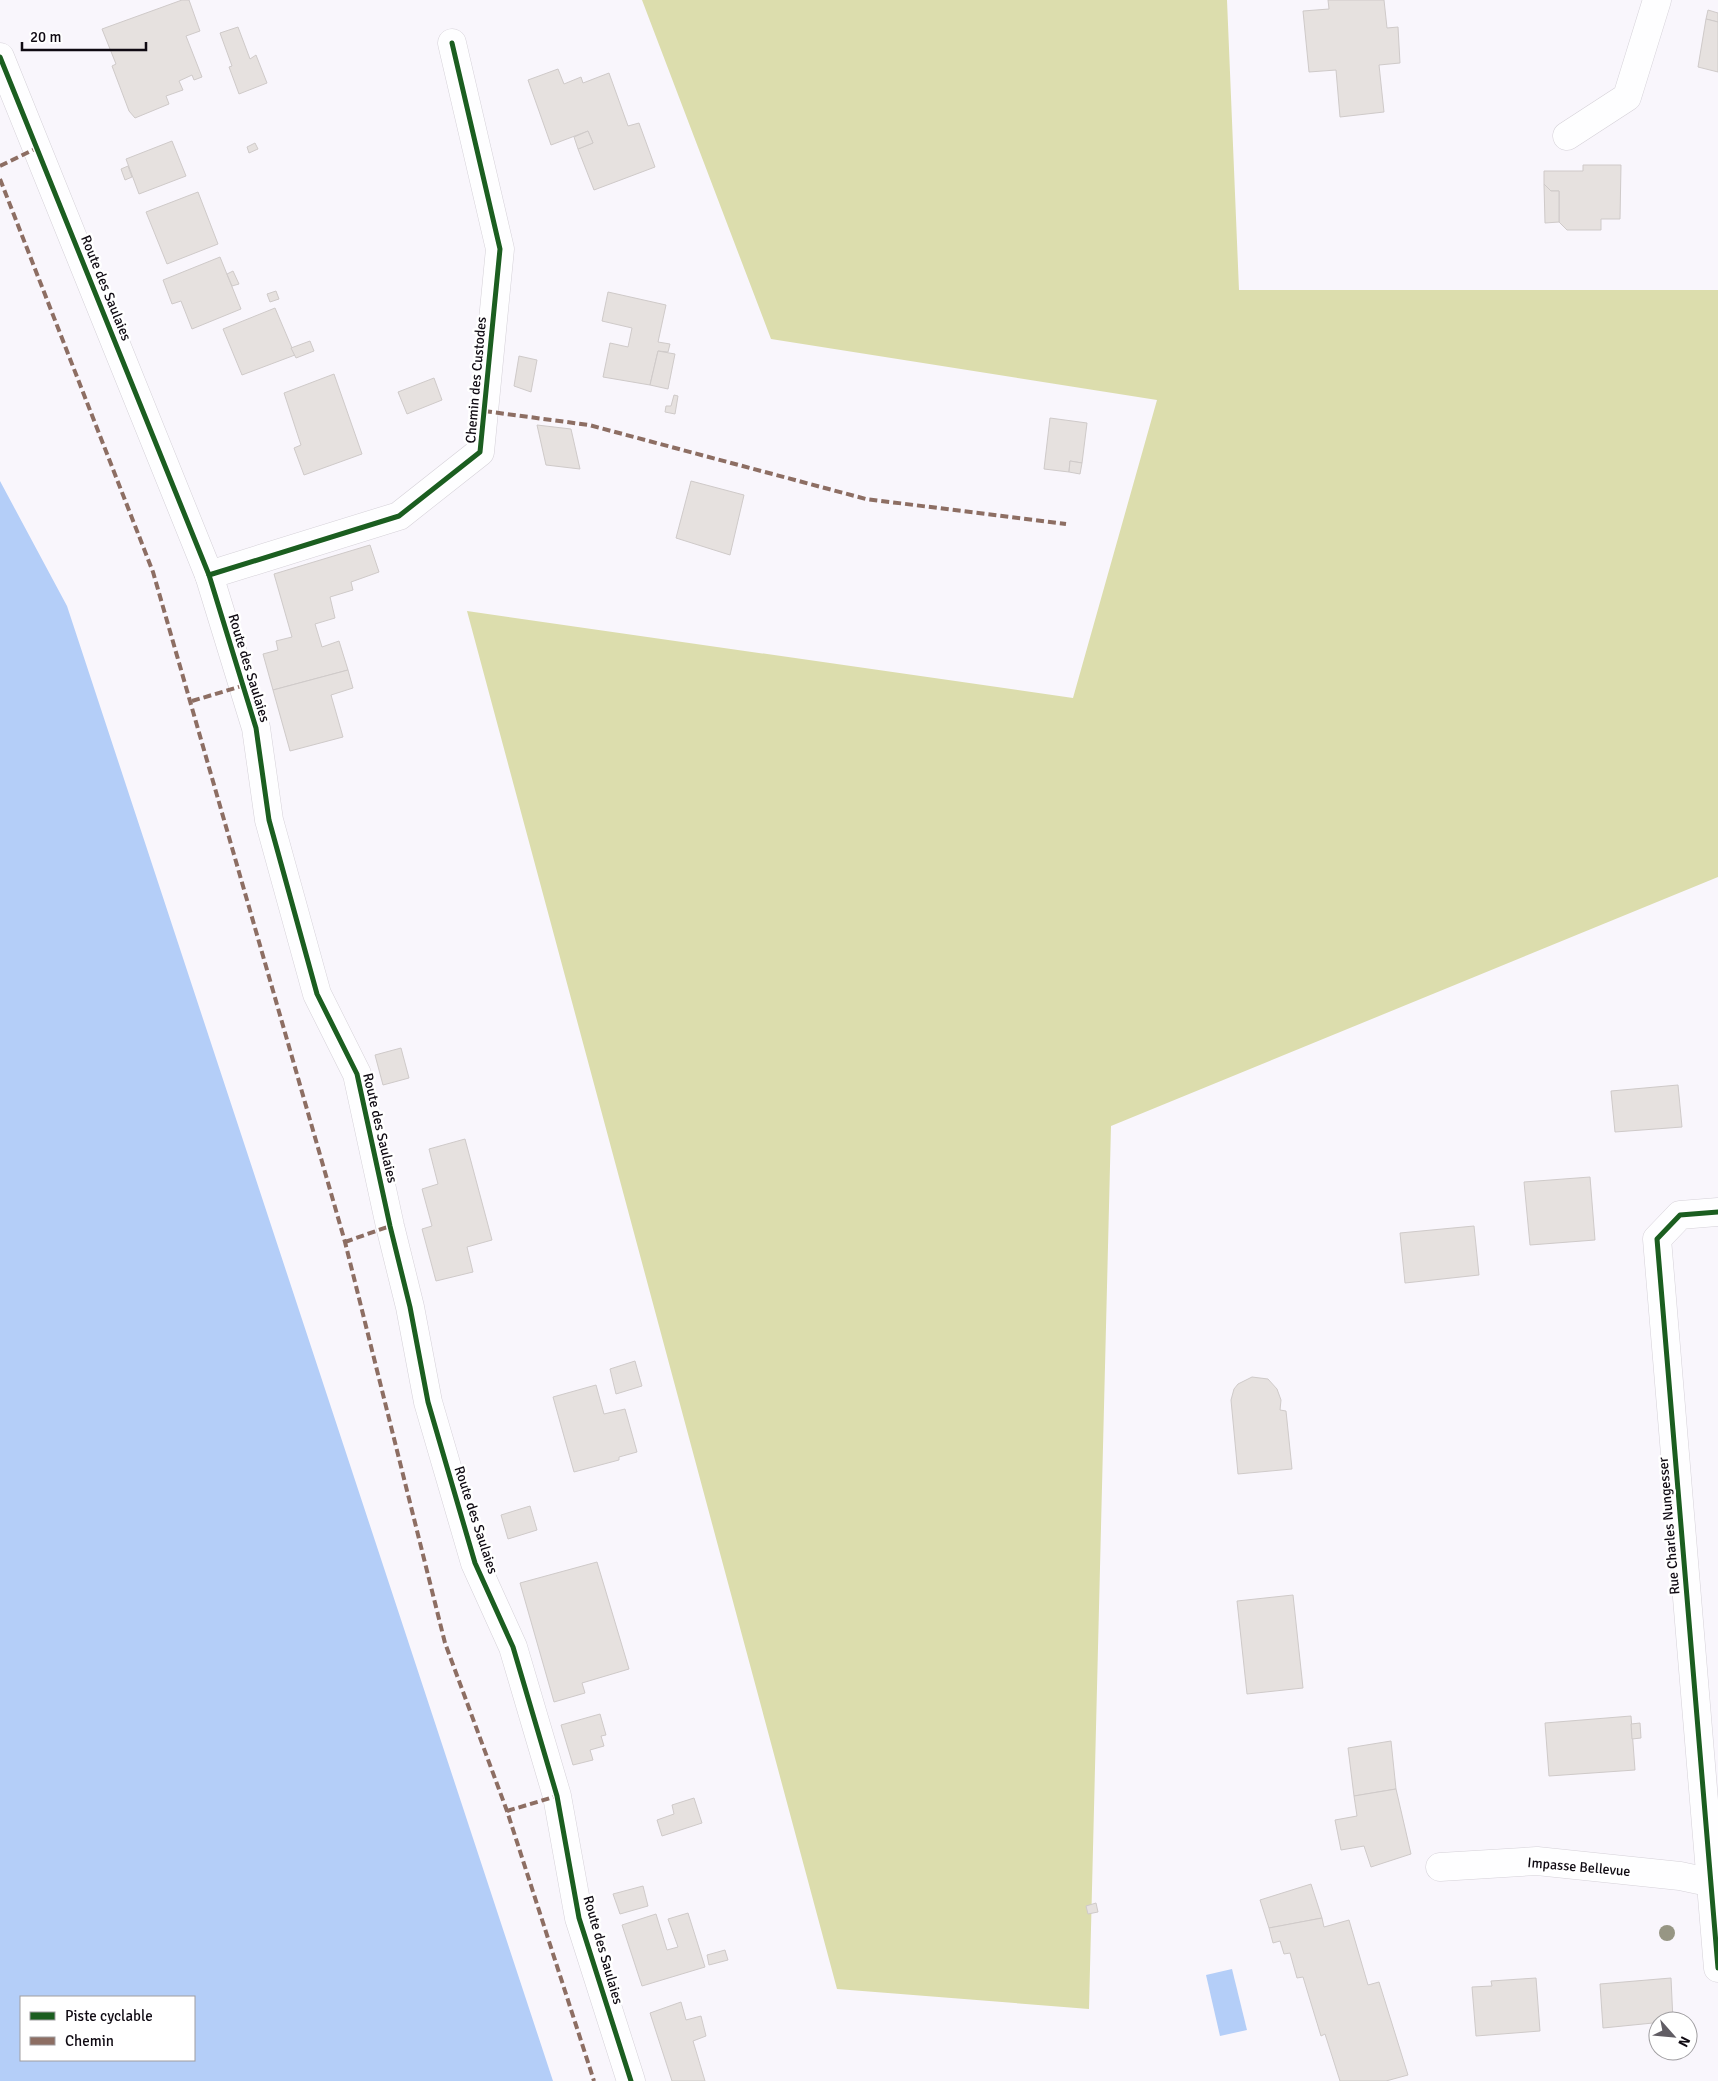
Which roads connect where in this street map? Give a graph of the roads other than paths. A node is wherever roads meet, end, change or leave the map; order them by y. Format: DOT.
graph roads {
  1 [pos="1657,0"];
  2 [pos="452,43"];
  3 [pos="0,58"];
  4 [pos="1567,136"];
  5 [pos="209,575"];
  6 [pos="1718,1212"];
  7 [pos="1440,1867"];
  8 [pos="1714,1883"];
  9 [pos="1718,1968"];
  10 [pos="631,2081"];
  1 -- 4 [label="street"];
  2 -- 5 [label="street, Chemin des Custodes"];
  3 -- 5 [label="street, Route des Saulaies"];
  5 -- 10 [label="street, Route des Saulaies"];
  6 -- 8 [label="street, Rue Charles Nungesser"];
  7 -- 8 [label="street, Impasse Bellevue"];
  8 -- 9 [label="street, Rue Charles Nungesser"];
}
